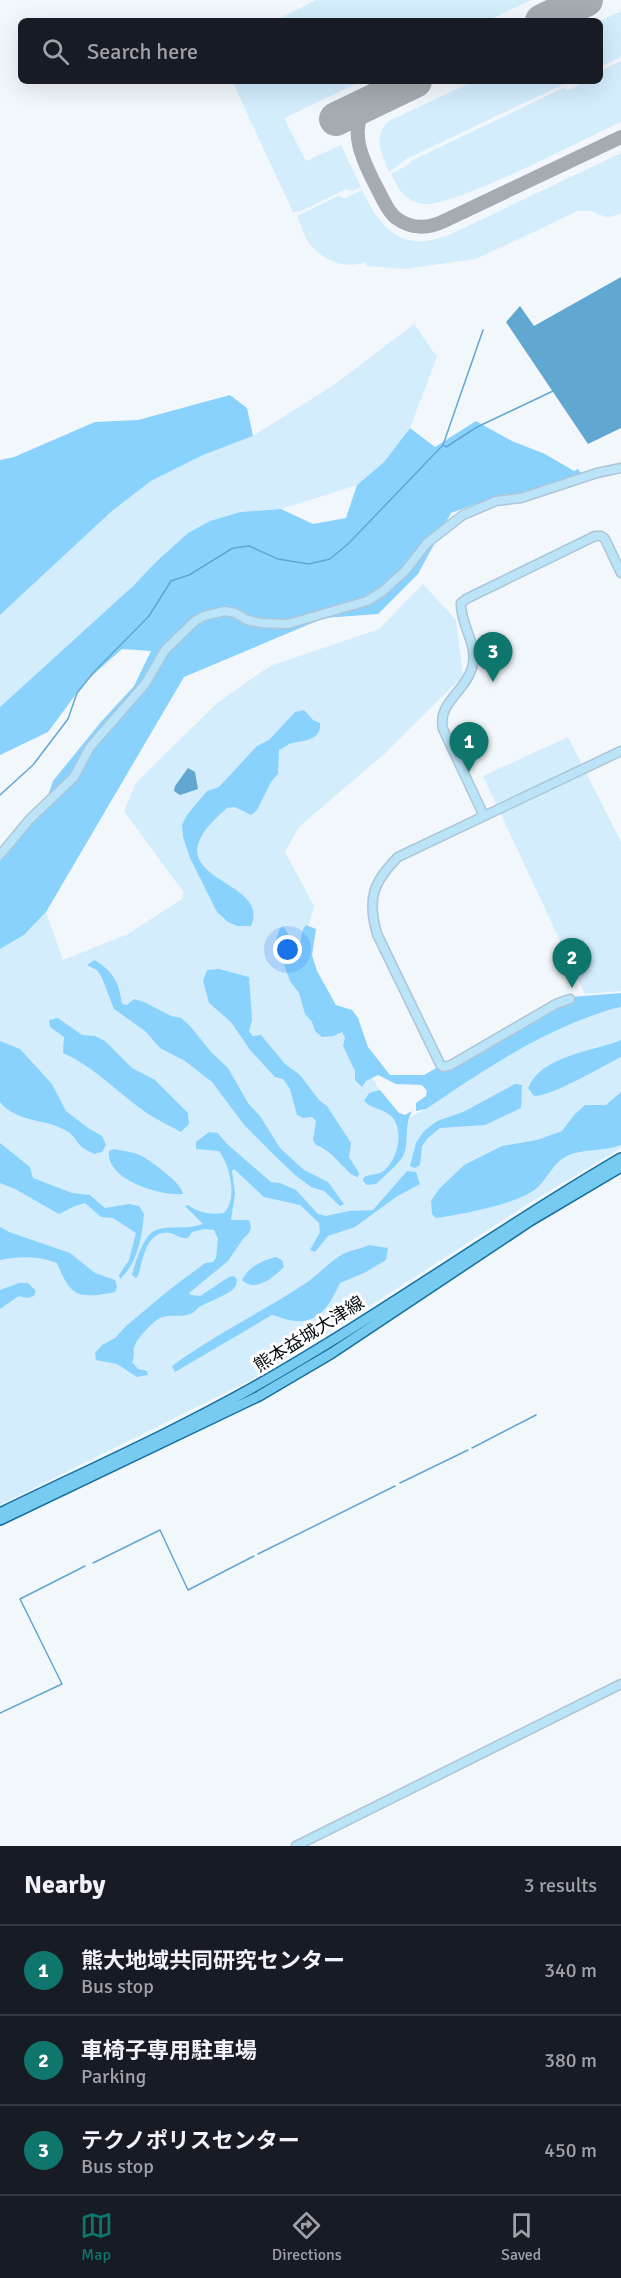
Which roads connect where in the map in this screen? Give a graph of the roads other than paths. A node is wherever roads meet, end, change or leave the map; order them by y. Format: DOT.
graph roads {
  1 [pos="621,468"];
  2 [pos="621,573"];
  3 [pos="621,751"];
  4 [pos="484,816"];
  5 [pos="0,855"];
  6 [pos="570,999"];
  7 [pos="621,1158"];
  8 [pos="621,1167"];
  9 [pos="0,1513"];
  10 [pos="0,1520"];
  11 [pos="621,1684"];
  12 [pos="296,1846"];
  1 -- 5 [label="street"];
  2 -- 4 [label="street"];
  3 -- 4 [label="street"];
  4 -- 6 [label="street"];
  7 -- 9 [label="main road, 熊本益城大津線"];
  8 -- 10 [label="main road, 熊本益城大津線"];
  11 -- 12 [label="street"];
}
